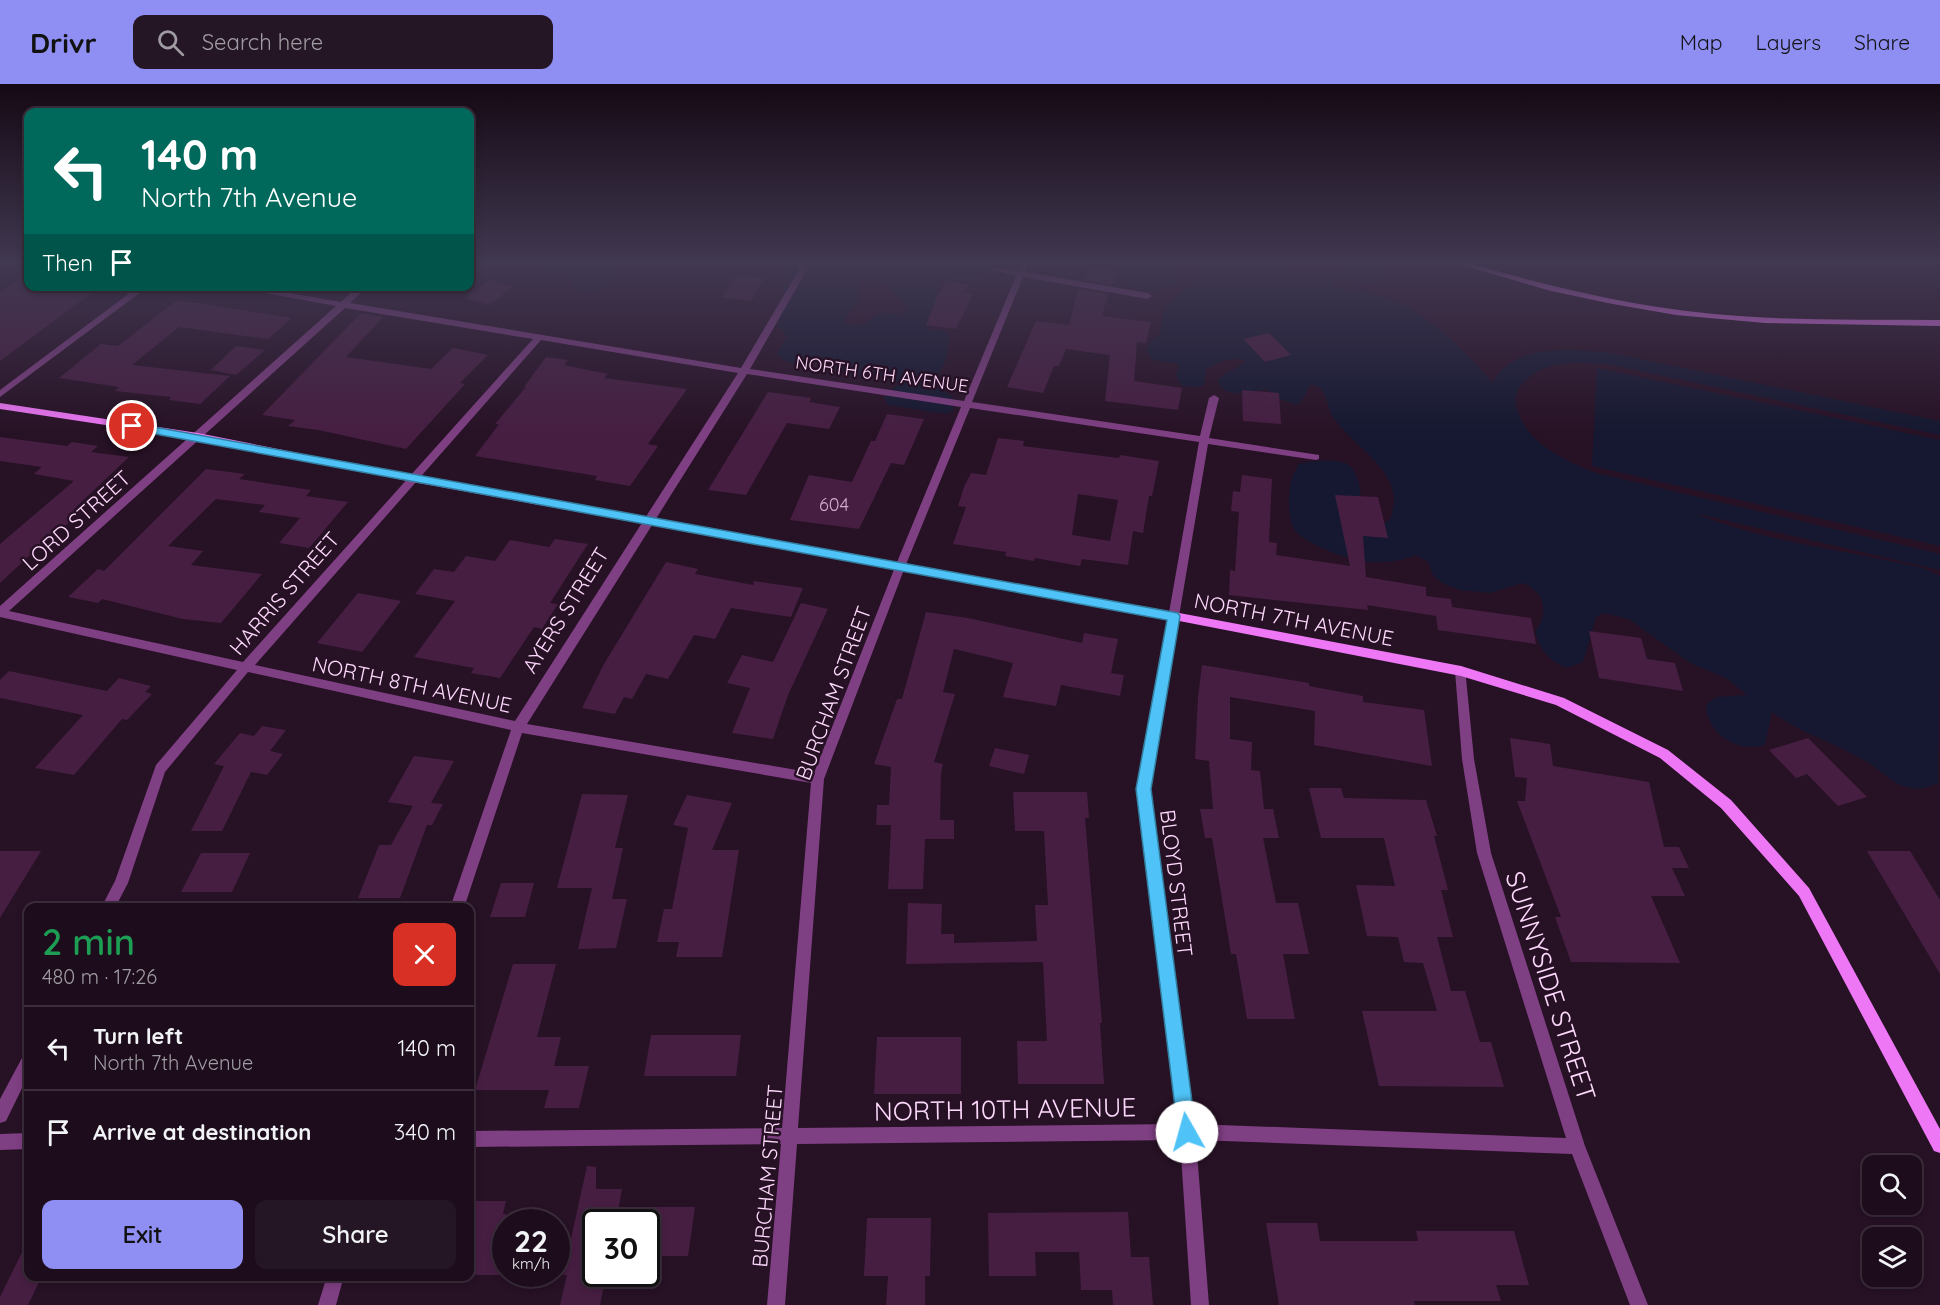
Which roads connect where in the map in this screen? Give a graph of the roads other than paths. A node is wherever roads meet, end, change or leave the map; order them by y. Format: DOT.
graph roads {
  1 [pos="100,320"];
  2 [pos="326,320"];
  3 [pos="438,320"];
  4 [pos="774,320"];
  5 [pos="1001,320"];
  6 [pos="1824,320"];
  7 [pos="1940,323"];
  8 [pos="540,336"];
  9 [pos="744,371"];
  10 [pos="0,394"];
  11 [pos="1214,398"];
  12 [pos="967,403"];
  13 [pos="0,406"];
  14 [pos="198,436"];
  15 [pos="1204,440"];
  16 [pos="1316,457"];
  17 [pos="412,478"];
  18 [pos="647,521"];
  19 [pos="900,567"];
  20 [pos="0,612"];
  21 [pos="1174,616"];
  22 [pos="245,668"];
  23 [pos="1461,671"];
  24 [pos="518,727"];
  25 [pos="818,779"];
  26 [pos="111,903"];
  27 [pos="459,903"];
  28 [pos="24,1069"];
  29 [pos="0,1116"];
  30 [pos="1187,1132"];
  31 [pos="790,1137"];
  32 [pos="474,1139"];
  33 [pos="24,1141"];
  34 [pos="0,1142"];
  35 [pos="1940,1145"];
  36 [pos="1577,1146"];
  37 [pos="334,1281"];
  38 [pos="327,1305"];
  39 [pos="776,1305"];
  40 [pos="1200,1305"];
  41 [pos="1639,1305"];
  1 -- 10 [label="street"];
  2 -- 14 [label="street, LORD STREET"];
  3 -- 8 [label="street, NORTH 6TH AVENUE"];
  4 -- 9 [label="street, AYERS STREET"];
  5 -- 12 [label="street, BURCHAM STREET"];
  6 -- 7 [label="street"];
  8 -- 9 [label="street, NORTH 6TH AVENUE"];
  8 -- 17 [label="street, HARRIS STREET"];
  9 -- 12 [label="street, NORTH 6TH AVENUE"];
  9 -- 18 [label="street, AYERS STREET"];
  11 -- 15 [label="street, BLOYD STREET"];
  12 -- 15 [label="street, NORTH 6TH AVENUE"];
  12 -- 19 [label="street, BURCHAM STREET"];
  13 -- 14 [label="street, NORTH 7TH AVENUE"];
  14 -- 17 [label="street, NORTH 7TH AVENUE"];
  14 -- 20 [label="street, LORD STREET"];
  15 -- 16 [label="street, NORTH 6TH AVENUE"];
  15 -- 21 [label="street, BLOYD STREET"];
  17 -- 18 [label="street, NORTH 7TH AVENUE"];
  17 -- 22 [label="street, HARRIS STREET"];
  18 -- 19 [label="street, NORTH 7TH AVENUE"];
  18 -- 24 [label="street, AYERS STREET"];
  19 -- 21 [label="street, NORTH 7TH AVENUE"];
  19 -- 25 [label="street, BURCHAM STREET"];
  20 -- 22 [label="street, NORTH 8TH AVENUE"];
  21 -- 23 [label="street, NORTH 7TH AVENUE"];
  21 -- 30 [label="street, BLOYD STREET"];
  22 -- 24 [label="street, NORTH 8TH AVENUE"];
  22 -- 26 [label="street, HARRIS STREET"];
  23 -- 35 [label="street, NORTH 7TH AVENUE"];
  23 -- 36 [label="street, SUNNYSIDE STREET"];
  24 -- 25 [label="street, NORTH 8TH AVENUE"];
  24 -- 27 [label="street, AYERS STREET"];
  25 -- 31 [label="street, BURCHAM STREET"];
  28 -- 29 [label="street"];
  30 -- 31 [label="street, NORTH 10TH AVENUE"];
  30 -- 36 [label="street, NORTH 10TH AVENUE"];
  30 -- 40 [label="street, BLOYD STREET"];
  31 -- 32 [label="street, NORTH 10TH AVENUE"];
  31 -- 39 [label="street, BURCHAM STREET"];
  33 -- 34 [label="street"];
  36 -- 41 [label="street, SUNNYSIDE STREET"];
  37 -- 38 [label="street"];
}
